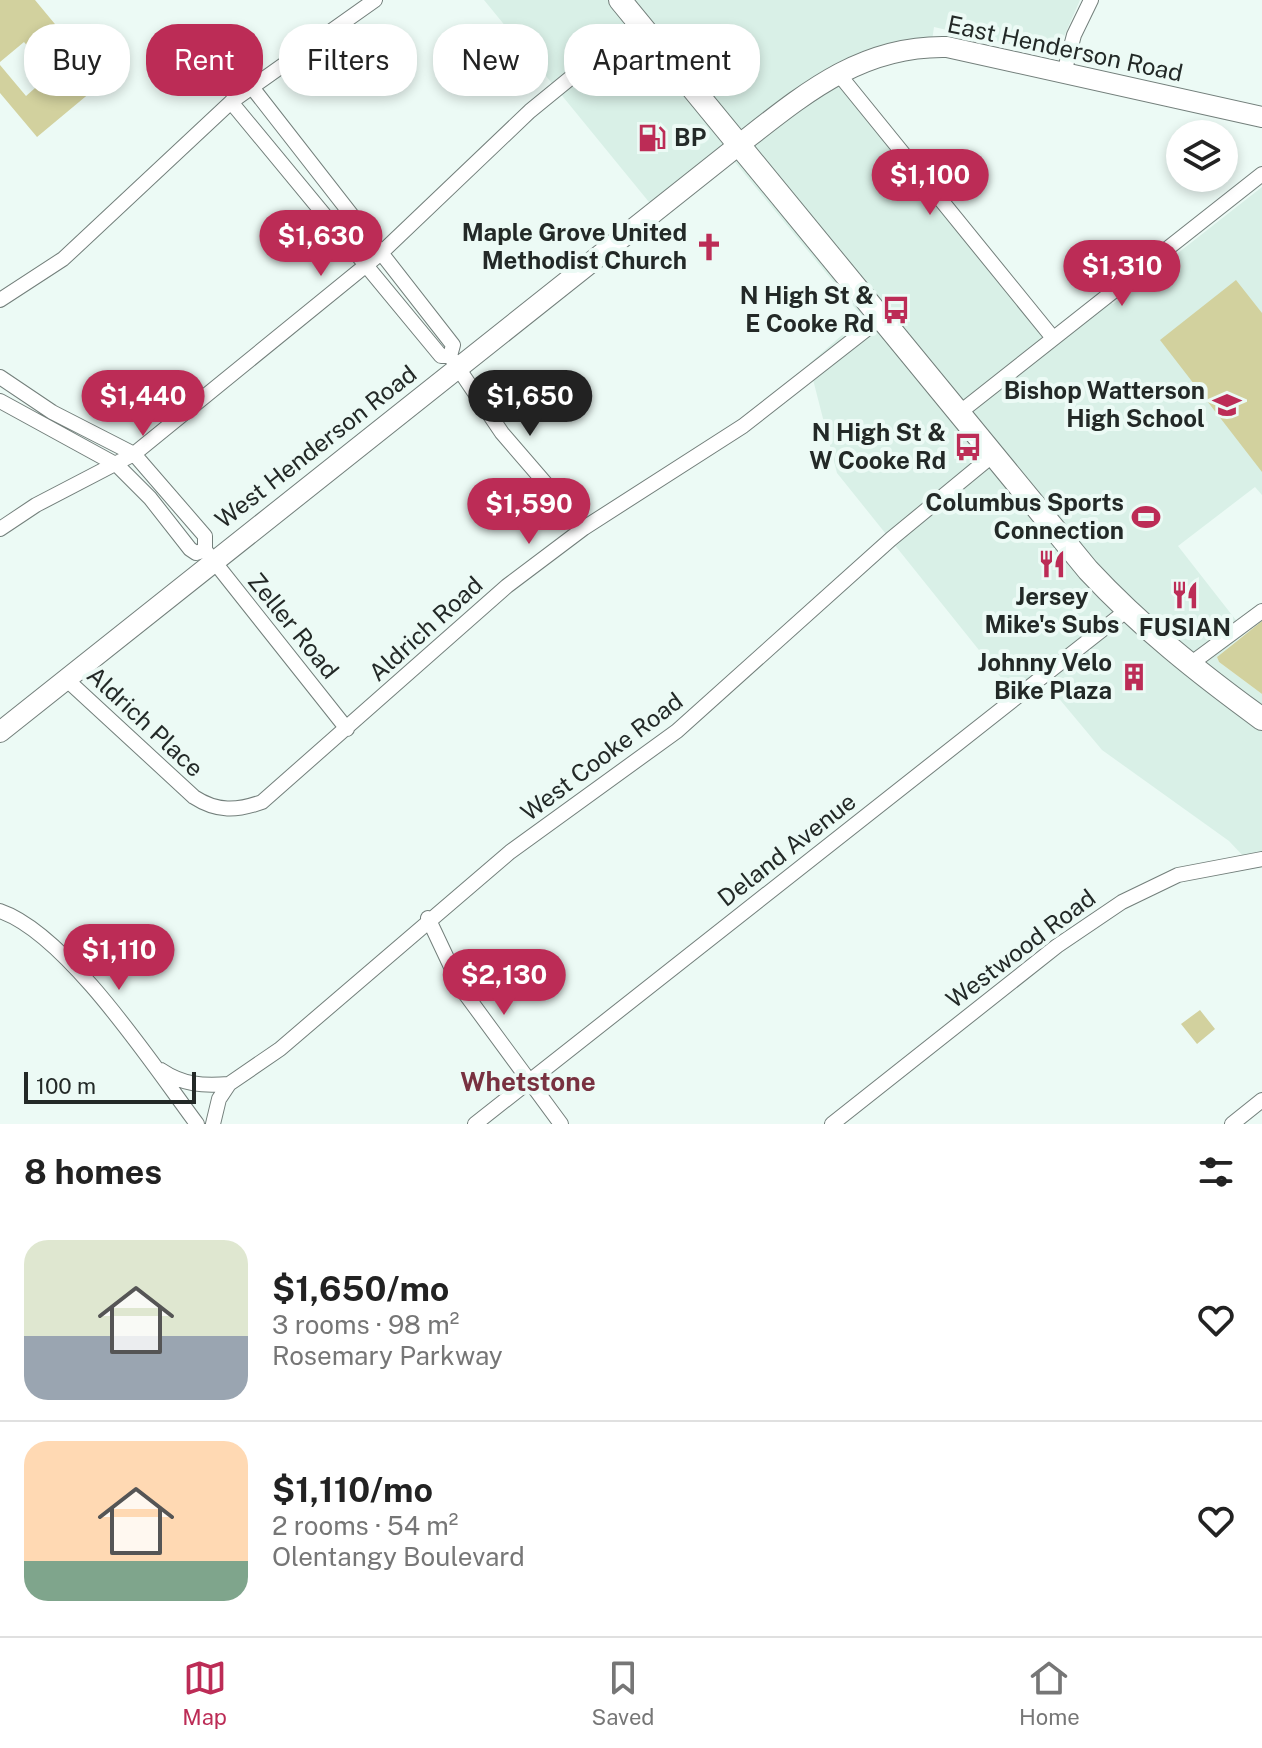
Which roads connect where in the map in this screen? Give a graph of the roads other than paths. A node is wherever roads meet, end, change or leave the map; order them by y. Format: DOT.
graph roads {
  1 [pos="375,0"];
  2 [pos="620,0"];
  3 [pos="1091,0"];
  4 [pos="639,22"];
  5 [pos="837,72"];
  6 [pos="1064,73"];
  7 [pos="263,78"];
  8 [pos="238,96"];
  9 [pos="259,96"];
  10 [pos="231,102"];
  11 [pos="1252,116"];
  12 [pos="1262,133"];
  13 [pos="740,144"];
  14 [pos="1262,174"];
  15 [pos="381,253"];
  16 [pos="366,266"];
  17 [pos="0,300"];
  18 [pos="881,318"];
  19 [pos="1053,338"];
  20 [pos="454,362"];
  21 [pos="0,377"];
  22 [pos="0,401"];
  23 [pos="959,413"];
  24 [pos="134,454"];
  25 [pos="993,455"];
  26 [pos="117,465"];
  27 [pos="584,528"];
  28 [pos="0,529"];
  29 [pos="209,556"];
  30 [pos="1126,611"];
  31 [pos="1262,611"];
  32 [pos="1189,665"];
  33 [pos="66,679"];
  34 [pos="1262,719"];
  35 [pos="347,729"];
  36 [pos="0,732"];
  37 [pos="194,797"];
  38 [pos="1262,859"];
  39 [pos="0,911"];
  40 [pos="428,918"];
  41 [pos="151,1064"];
  42 [pos="528,1082"];
  43 [pos="229,1084"];
  44 [pos="1262,1100"];
  45 [pos="197,1124"];
  46 [pos="213,1124"];
  47 [pos="475,1124"];
  48 [pos="561,1124"];
  49 [pos="832,1124"];
  50 [pos="1232,1124"];
  1 -- 7 [label="street"];
  2 -- 4 [label="main road"];
  3 -- 6 [label="street"];
  4 -- 13 [label="main road"];
  4 -- 15 [label="street"];
  5 -- 6 [label="main road, East Henderson Road"];
  5 -- 13 [label="main road, East Henderson Road"];
  5 -- 19 [label="street"];
  6 -- 11 [label="main road, East Henderson Road"];
  8 -- 10 [label="street"];
  9 -- 15 [label="street"];
  10 -- 16 [label="street"];
  10 -- 17 [label="street"];
  11 -- 12 [label="main road"];
  13 -- 18 [label="main road"];
  13 -- 20 [label="main road, West Henderson Road"];
  14 -- 19 [label="street"];
  15 -- 16 [label="street"];
  15 -- 20 [label="street"];
  16 -- 20 [label="street"];
  16 -- 24 [label="street"];
  18 -- 23 [label="main road"];
  18 -- 27 [label="street, Aldrich Road"];
  19 -- 23 [label="street"];
  20 -- 27 [label="street"];
  20 -- 29 [label="main road, West Henderson Road"];
  21 -- 24 [label="street, Zeller Road"];
  22 -- 26 [label="street, Zeller Road"];
  23 -- 25 [label="main road"];
  24 -- 26 [label="street"];
  24 -- 29 [label="street, Zeller Road"];
  25 -- 30 [label="main road"];
  25 -- 40 [label="street, West Cooke Road"];
  26 -- 28 [label="street"];
  26 -- 29 [label="street, Zeller Road"];
  27 -- 35 [label="street, Aldrich Road"];
  29 -- 33 [label="main road, West Henderson Road"];
  29 -- 35 [label="street, Zeller Road"];
  30 -- 32 [label="main road"];
  30 -- 42 [label="street, Deland Avenue"];
  31 -- 32 [label="street"];
  32 -- 34 [label="main road"];
  33 -- 36 [label="main road, West Henderson Road"];
  33 -- 37 [label="street, Aldrich Place"];
  35 -- 37 [label="street, Aldrich Road"];
  38 -- 49 [label="street, Westwood Road"];
  39 -- 41 [label="street"];
  40 -- 42 [label="street"];
  40 -- 43 [label="street, West Cooke Road"];
  41 -- 43 [label="street"];
  41 -- 45 [label="street"];
  42 -- 47 [label="street, Deland Avenue"];
  42 -- 48 [label="street"];
  43 -- 46 [label="street"];
  44 -- 50 [label="street"];
}
